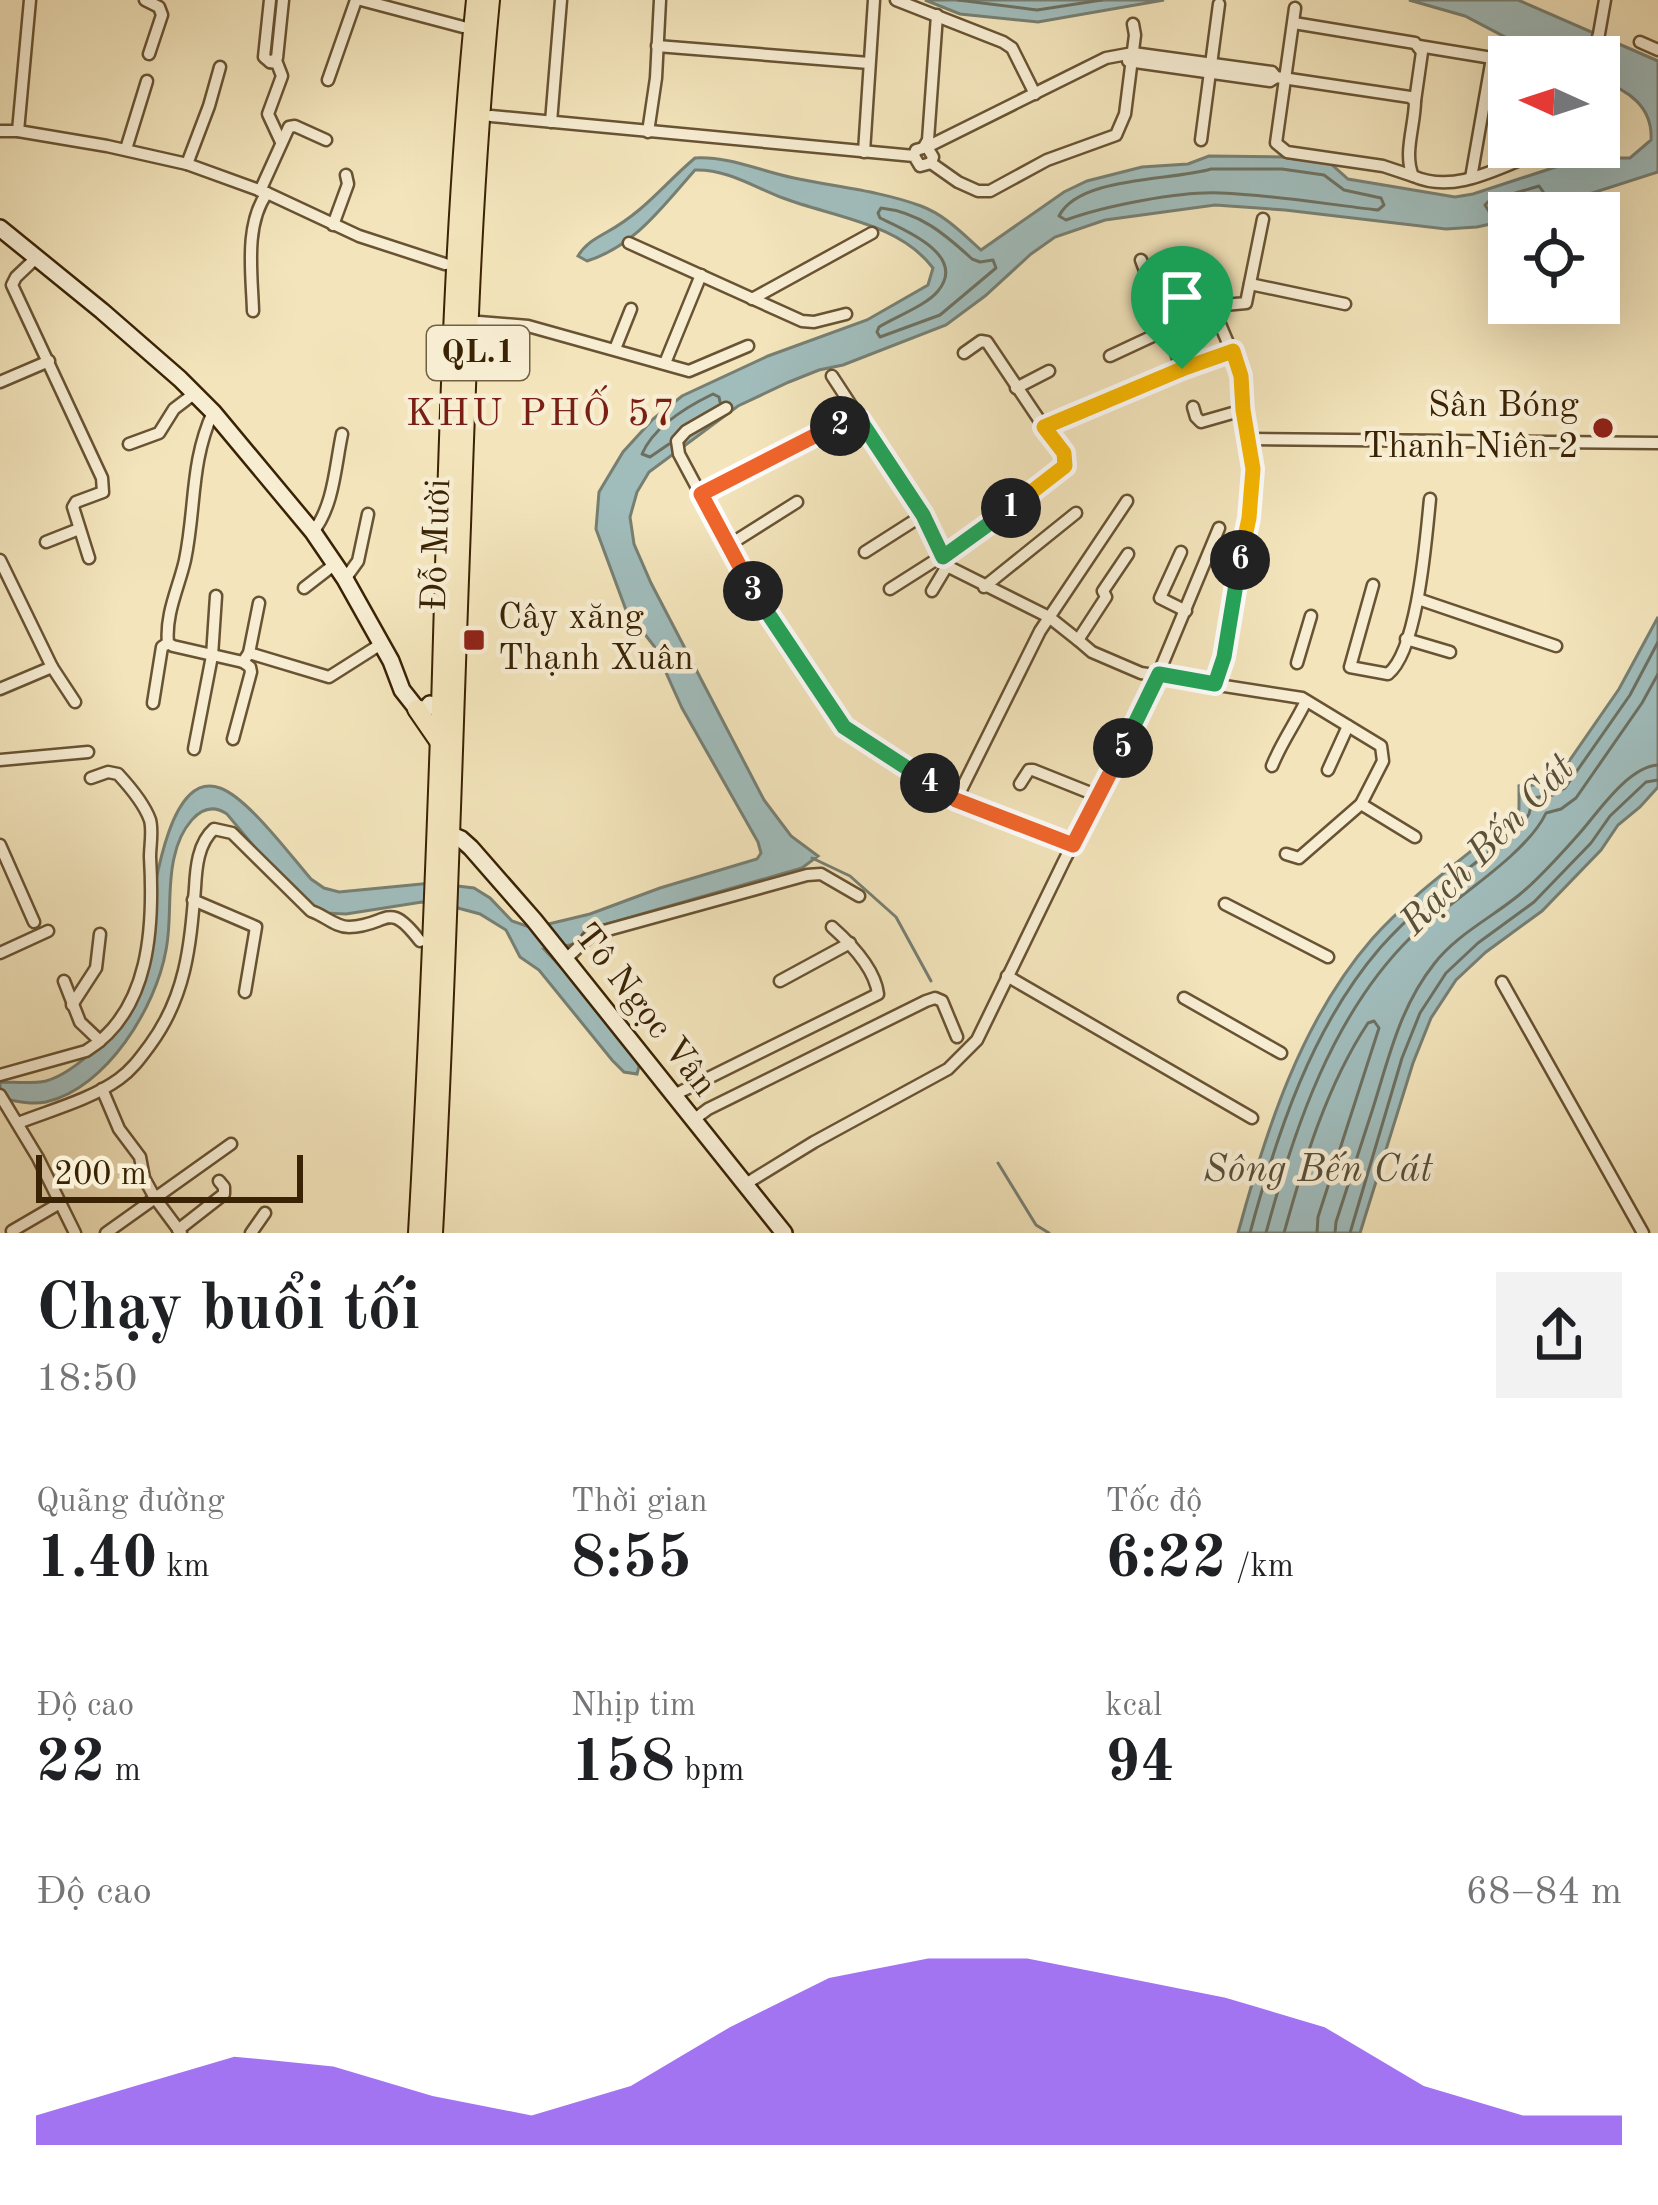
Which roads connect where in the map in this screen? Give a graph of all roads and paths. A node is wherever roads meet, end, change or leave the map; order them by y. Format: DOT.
graph roads {
  1 [pos="30,0"];
  2 [pos="145,0"];
  3 [pos="270,0"];
  4 [pos="283,0"];
  5 [pos="358,0"];
  6 [pos="466,0"];
  7 [pos="476,0"];
  8 [pos="490,0"];
  9 [pos="501,0"];
  10 [pos="561,0"];
  11 [pos="660,0"];
  12 [pos="874,0"];
  13 [pos="896,0"];
  14 [pos="1604,0"];
  15 [pos="1220,4"];
  16 [pos="1295,8"];
  17 [pos="937,15"];
  18 [pos="1294,23"];
  19 [pos="1133,24"];
  20 [pos="463,27"];
  21 [pos="1598,36"];
  22 [pos="1640,42"];
  23 [pos="657,46"];
  24 [pos="1419,46"];
  25 [pos="1658,50"];
  26 [pos="149,54"];
  27 [pos="1488,57"];
  28 [pos="1128,58"];
  29 [pos="270,62"];
  30 [pos="869,63"];
  31 [pos="220,67"];
  32 [pos="1210,69"];
  33 [pos="1281,77"];
  34 [pos="328,80"];
  35 [pos="147,81"];
  36 [pos="1488,81"];
  37 [pos="1035,94"];
  38 [pos="1415,100"];
  39 [pos="486,116"];
  40 [pos="550,122"];
  41 [pos="0,131"];
  42 [pos="18,131"];
  43 [pos="648,132"];
  44 [pos="326,140"];
  45 [pos="1202,140"];
  46 [pos="281,142"];
  47 [pos="126,149"];
  48 [pos="922,150"];
  49 [pos="864,152"];
  50 [pos="188,164"];
  51 [pos="1497,168"];
  52 [pos="346,175"];
  53 [pos="1413,176"];
  54 [pos="1471,178"];
  55 [pos="263,192"];
  56 [pos="1263,219"];
  57 [pos="333,225"];
  58 [pos="2,232"];
  59 [pos="872,233"];
  60 [pos="629,243"];
  61 [pos="36,258"];
  62 [pos="1141,260"];
  63 [pos="445,264"];
  64 [pos="700,275"];
  65 [pos="1250,284"];
  66 [pos="752,299"];
  67 [pos="1345,304"];
  68 [pos="632,308"];
  69 [pos="253,311"];
  70 [pos="846,314"];
  71 [pos="479,322"];
  72 [pos="1168,329"];
  73 [pos="748,346"];
  74 [pos="615,349"];
  75 [pos="1233,351"];
  76 [pos="964,353"];
  77 [pos="1110,356"];
  78 [pos="49,362"];
  79 [pos="664,363"];
  80 [pos="1182,369"];
  81 [pos="1049,371"];
  82 [pos="832,376"];
  83 [pos="0,382"];
  84 [pos="1016,388"];
  85 [pos="195,393"];
  86 [pos="1193,407"];
  87 [pos="726,408"];
  88 [pos="1243,410"];
  89 [pos="213,412"];
  90 [pos="860,420"];
  91 [pos="1044,427"];
  92 [pos="342,434"];
  93 [pos="1248,439"];
  94 [pos="1658,442"];
  95 [pos="129,444"];
  96 [pos="701,494"];
  97 [pos="1430,499"];
  98 [pos="1127,501"];
  99 [pos="797,502"];
  100 [pos="1076,513"];
  101 [pos="368,514"];
  102 [pos="923,515"];
  103 [pos="79,529"];
  104 [pos="1220,529"];
  105 [pos="313,532"];
  106 [pos="46,542"];
  107 [pos="729,545"];
  108 [pos="865,552"];
  109 [pos="1181,552"];
  110 [pos="1128,554"];
  111 [pos="88,558"];
  112 [pos="0,560"];
  113 [pos="945,562"];
  114 [pos="340,571"];
  115 [pos="1373,585"];
  116 [pos="984,587"];
  117 [pos="304,588"];
  118 [pos="890,589"];
  119 [pos="932,591"];
  120 [pos="216,596"];
  121 [pos="1418,599"];
  122 [pos="259,603"];
  123 [pos="1186,611"];
  124 [pos="1311,616"];
  125 [pos="1049,617"];
  126 [pos="1406,639"];
  127 [pos="1078,640"];
  128 [pos="168,643"];
  129 [pos="381,644"];
  130 [pos="1556,646"];
  131 [pos="1450,652"];
  132 [pos="212,656"];
  133 [pos="246,657"];
  134 [pos="1297,663"];
  135 [pos="52,667"];
  136 [pos="1159,674"];
  137 [pos="1215,684"];
  138 [pos="0,689"];
  139 [pos="1306,701"];
  140 [pos="75,702"];
  141 [pos="153,703"];
  142 [pos="441,706"];
  143 [pos="1348,726"];
  144 [pos="232,739"];
  145 [pos="194,749"];
  146 [pos="88,752"];
  147 [pos="0,760"];
  148 [pos="1272,766"];
  149 [pos="1328,770"];
  150 [pos="91,778"];
  151 [pos="1020,784"];
  152 [pos="1097,796"];
  153 [pos="956,800"];
  154 [pos="1361,804"];
  155 [pos="455,836"];
  156 [pos="1415,837"];
  157 [pos="0,844"];
  158 [pos="1073,845"];
  159 [pos="1286,854"];
  160 [pos="441,876"];
  161 [pos="859,896"];
  162 [pos="194,900"];
  163 [pos="1225,904"];
  164 [pos="440,909"];
  165 [pos="34,922"];
  166 [pos="832,926"];
  167 [pos="48,931"];
  168 [pos="100,934"];
  169 [pos="420,941"];
  170 [pos="850,943"];
  171 [pos="0,953"];
  172 [pos="562,955"];
  173 [pos="1328,957"];
  174 [pos="1007,976"];
  175 [pos="64,981"];
  176 [pos="781,981"];
  177 [pos="1502,982"];
  178 [pos="585,988"];
  179 [pos="245,992"];
  180 [pos="573,998"];
  181 [pos="1184,998"];
  182 [pos="72,1005"];
  183 [pos="956,1037"];
  184 [pos="100,1041"];
  185 [pos="1281,1053"];
  186 [pos="0,1075"];
  187 [pos="102,1089"];
  188 [pos="672,1096"];
  189 [pos="8,1108"];
  190 [pos="1252,1118"];
  191 [pos="692,1121"];
  192 [pos="231,1144"];
  193 [pos="219,1181"];
  194 [pos="744,1185"];
  195 [pos="155,1198"];
  196 [pos="60,1203"];
  197 [pos="265,1213"];
  198 [pos="435,1228"];
  199 [pos="12,1231"];
  200 [pos="179,1231"];
  201 [pos="74,1233"];
  202 [pos="106,1233"];
  203 [pos="250,1233"];
  204 [pos="408,1233"];
  205 [pos="784,1233"];
  206 [pos="1643,1233"];
  1 -- 42 [label="street"];
  2 -- 26 [label="street"];
  3 -- 29 [label="street"];
  4 -- 29 [label="street"];
  5 -- 20 [label="street"];
  5 -- 34 [label="street"];
  6 -- 20 [label="highway, Đỗ Mười / QL.1"];
  7 -- 142 [label="highway, Đỗ Mười / QL.1"];
  8 -- 39 [label="highway, Đỗ Mười / QL.1"];
  9 -- 39 [label="highway, Đỗ Mười / QL.1"];
  10 -- 40 [label="street"];
  11 -- 23 [label="street"];
  12 -- 30 [label="street"];
  13 -- 17 [label="street"];
  14 -- 21 [label="street"];
  15 -- 32 [label="street"];
  16 -- 18 [label="street"];
  17 -- 37 [label="street"];
  17 -- 48 [label="street"];
  18 -- 24 [label="street"];
  18 -- 33 [label="street"];
  19 -- 28 [label="street"];
  20 -- 63 [label="highway, Đỗ Mười / QL.1"];
  22 -- 25 [label="street"];
  23 -- 30 [label="street"];
  23 -- 43 [label="street"];
  24 -- 27 [label="street"];
  24 -- 38 [label="street"];
  28 -- 32 [label="street"];
  28 -- 37 [label="street"];
  28 -- 48 [label="street"];
  29 -- 46 [label="street"];
  30 -- 49 [label="street"];
  31 -- 50 [label="street"];
  32 -- 33 [label="street"];
  32 -- 45 [label="street"];
  33 -- 38 [label="street"];
  33 -- 53 [label="street"];
  35 -- 47 [label="street"];
  36 -- 54 [label="street"];
  37 -- 48 [label="street"];
  38 -- 53 [label="street"];
  39 -- 40 [label="street"];
  39 -- 71 [label="highway, Đỗ Mười / QL.1"];
  39 -- 142 [label="highway, Đỗ Mười / QL.1"];
  40 -- 43 [label="street"];
  41 -- 42 [label="street"];
  42 -- 47 [label="street"];
  43 -- 49 [label="street"];
  44 -- 46 [label="street"];
  46 -- 55 [label="street"];
  47 -- 50 [label="street"];
  48 -- 49 [label="street"];
  50 -- 55 [label="street"];
  51 -- 54 [label="street"];
  52 -- 57 [label="street"];
  53 -- 54 [label="street"];
  55 -- 57 [label="street"];
  55 -- 69 [label="street"];
  56 -- 65 [label="street"];
  57 -- 63 [label="street"];
  58 -- 61 [label="street"];
  59 -- 66 [label="street"];
  60 -- 64 [label="street"];
  61 -- 78 [label="street"];
  61 -- 85 [label="street"];
  62 -- 72 [label="street"];
  63 -- 142 [label="highway, Đỗ Mười / QL.1"];
  64 -- 66 [label="street"];
  64 -- 79 [label="street"];
  65 -- 67 [label="street"];
  65 -- 75 [label="street"];
  66 -- 70 [label="street"];
  68 -- 74 [label="street"];
  71 -- 74 [label="street"];
  71 -- 142 [label="highway, Đỗ Mười / QL.1"];
  72 -- 77 [label="street"];
  72 -- 80 [label="street"];
  73 -- 79 [label="street"];
  74 -- 79 [label="street"];
  75 -- 80 [label="street"];
  75 -- 88 [label="street"];
  76 -- 84 [label="street"];
  78 -- 83 [label="street"];
  78 -- 103 [label="street"];
  80 -- 91 [label="street"];
  81 -- 84 [label="street"];
  82 -- 90 [label="street"];
  84 -- 91 [label="street"];
  85 -- 89 [label="street"];
  85 -- 95 [label="street"];
  86 -- 88 [label="street"];
  87 -- 96 [label="street"];
  88 -- 93 [label="street"];
  89 -- 105 [label="street"];
  89 -- 128 [label="street"];
  90 -- 96 [label="street"];
  90 -- 102 [label="street"];
  91 -- 113 [label="street"];
  92 -- 105 [label="street"];
  93 -- 94 [label="street"];
  93 -- 137 [label="street"];
  96 -- 107 [label="street"];
  97 -- 121 [label="street"];
  98 -- 125 [label="street"];
  99 -- 107 [label="street"];
  100 -- 116 [label="street"];
  101 -- 114 [label="street"];
  102 -- 108 [label="street"];
  102 -- 113 [label="street"];
  103 -- 106 [label="street"];
  103 -- 111 [label="street"];
  104 -- 123 [label="street"];
  105 -- 114 [label="street"];
  107 -- 153 [label="street"];
  109 -- 123 [label="street"];
  110 -- 127 [label="street"];
  112 -- 135 [label="street"];
  113 -- 116 [label="street"];
  113 -- 118 [label="street"];
  113 -- 119 [label="street"];
  114 -- 117 [label="street"];
  114 -- 129 [label="street"];
  115 -- 126 [label="street"];
  116 -- 125 [label="street"];
  120 -- 132 [label="street"];
  121 -- 126 [label="street"];
  121 -- 130 [label="street"];
  122 -- 133 [label="street"];
  123 -- 136 [label="street"];
  124 -- 134 [label="street"];
  125 -- 127 [label="street"];
  125 -- 153 [label="street"];
  126 -- 131 [label="street"];
  127 -- 136 [label="street"];
  128 -- 132 [label="street"];
  128 -- 141 [label="street"];
  129 -- 133 [label="street"];
  129 -- 142 [label="street"];
  132 -- 133 [label="street"];
  132 -- 145 [label="street"];
  133 -- 144 [label="street"];
  135 -- 138 [label="street"];
  135 -- 140 [label="street"];
  136 -- 137 [label="street"];
  136 -- 152 [label="street"];
  137 -- 139 [label="street"];
  139 -- 143 [label="street"];
  139 -- 148 [label="street"];
  142 -- 155 [label="highway, Đỗ Mười / QL.1"];
  142 -- 160 [label="highway, Đỗ Mười / QL.1"];
  143 -- 149 [label="street"];
  143 -- 154 [label="street"];
  146 -- 147 [label="street"];
  150 -- 184 [label="street"];
  151 -- 152 [label="street"];
  152 -- 158 [label="street"];
  153 -- 158 [label="street"];
  154 -- 156 [label="street"];
  154 -- 159 [label="street"];
  155 -- 160 [label="highway, Đỗ Mười / QL.1"];
  155 -- 172 [label="street, Tô Ngọc Vân"];
  157 -- 165 [label="street"];
  158 -- 174 [label="street"];
  160 -- 164 [label="highway, QL.1"];
  161 -- 172 [label="street"];
  162 -- 169 [label="street"];
  162 -- 179 [label="street"];
  162 -- 187 [label="street"];
  163 -- 173 [label="street"];
  164 -- 169 [label="highway, QL.1"];
  164 -- 198 [label="highway, QL.1"];
  164 -- 198 [label="highway, QL.1"];
  166 -- 170 [label="street"];
  167 -- 171 [label="street"];
  168 -- 182 [label="street"];
  169 -- 204 [label="highway, QL.1"];
  170 -- 176 [label="street"];
  170 -- 188 [label="street"];
  172 -- 178 [label="street, Tô Ngọc Vân"];
  174 -- 190 [label="street"];
  174 -- 194 [label="street"];
  175 -- 182 [label="street"];
  177 -- 206 [label="street"];
  178 -- 180 [label="street"];
  178 -- 188 [label="street, Tô Ngọc Vân"];
  181 -- 185 [label="street"];
  182 -- 184 [label="street"];
  183 -- 191 [label="street"];
  184 -- 186 [label="street"];
  187 -- 189 [label="street"];
  187 -- 195 [label="street"];
  188 -- 191 [label="street, Tô Ngọc Vân"];
  189 -- 196 [label="street"];
  191 -- 194 [label="street, Tô Ngọc Vân"];
  192 -- 195 [label="street"];
  193 -- 200 [label="street"];
  194 -- 205 [label="street, Tô Ngọc Vân"];
  195 -- 200 [label="street"];
  195 -- 202 [label="street"];
  196 -- 199 [label="street"];
  196 -- 201 [label="street"];
  197 -- 203 [label="street"];
}
